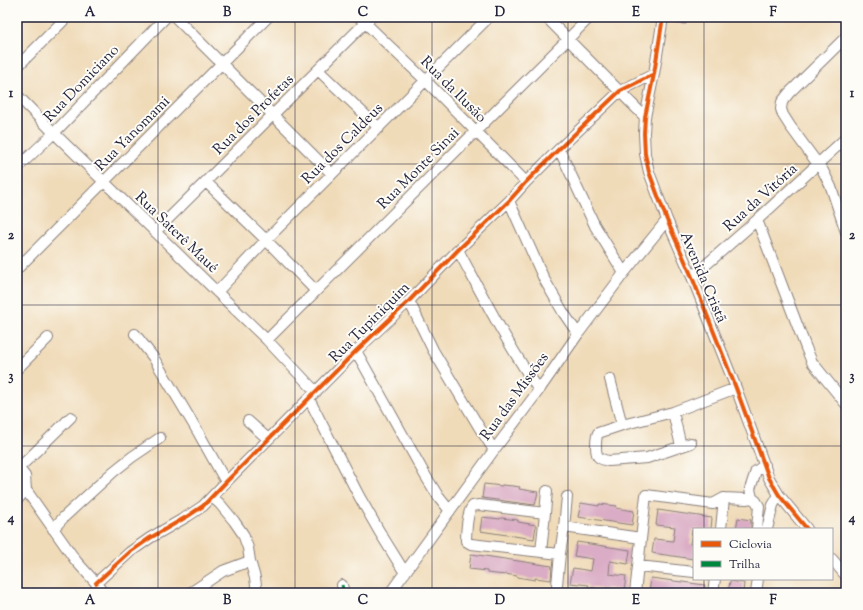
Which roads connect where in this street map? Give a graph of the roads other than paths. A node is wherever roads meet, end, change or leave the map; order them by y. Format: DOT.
graph roads {
  1 [pos="67,17"];
  2 [pos="166,17"];
  3 [pos="175,17"];
  4 [pos="268,17"];
  5 [pos="489,17"];
  6 [pos="546,17"];
  7 [pos="590,17"];
  8 [pos="663,17"];
  9 [pos="365,19"];
  10 [pos="846,37"];
  11 [pos="568,40"];
  12 [pos="222,64"];
  13 [pos="17,68"];
  14 [pos="318,70"];
  15 [pos="654,74"];
  16 [pos="426,81"];
  17 [pos="620,91"];
  18 [pos="17,95"];
  19 [pos="273,115"];
  20 [pos="645,117"];
  21 [pos="379,128"];
  22 [pos="476,132"];
  23 [pos="54,133"];
  24 [pos="846,138"];
  25 [pos="559,149"];
  26 [pos="818,164"];
  27 [pos="17,168"];
  28 [pos="332,174"];
  29 [pos="104,182"];
  30 [pos="206,182"];
  31 [pos="526,182"];
  32 [pos="509,201"];
  33 [pos="667,220"];
  34 [pos="757,220"];
  35 [pos="156,232"];
  36 [pos="846,232"];
  37 [pos="266,240"];
  38 [pos="458,250"];
  39 [pos="17,269"];
  40 [pos="624,273"];
  41 [pos="692,277"];
  42 [pos="316,291"];
  43 [pos="217,292"];
  44 [pos="409,301"];
  45 [pos="135,334"];
  46 [pos="578,334"];
  47 [pos="48,338"];
  48 [pos="267,340"];
  49 [pos="356,351"];
  50 [pos="17,369"];
  51 [pos="610,379"];
  52 [pos="736,388"];
  53 [pos="539,390"];
  54 [pos="312,395"];
  55 [pos="846,404"];
  56 [pos="673,412"];
  57 [pos="71,417"];
  58 [pos="248,421"];
  59 [pos="622,425"];
  60 [pos="160,438"];
  61 [pos="268,439"];
  62 [pos="494,450"];
  63 [pos="765,465"];
  64 [pos="18,467"];
  65 [pos="226,482"];
  66 [pos="26,490"];
  67 [pos="547,491"];
  68 [pos="779,495"];
  69 [pos="212,497"];
  70 [pos="567,497"];
  71 [pos="724,498"];
  72 [pos="752,498"];
  73 [pos="17,500"];
  74 [pos="450,510"];
  75 [pos="545,513"];
  76 [pos="564,527"];
  77 [pos="721,528"];
  78 [pos="757,528"];
  79 [pos="767,528"];
  80 [pos="807,528"];
  81 [pos="53,529"];
  82 [pos="641,538"];
  83 [pos="541,552"];
  84 [pos="560,554"];
  85 [pos="250,560"];
  86 [pos="833,560"];
  87 [pos="638,566"];
  88 [pos="693,572"];
  89 [pos="405,573"];
  90 [pos="846,576"];
  91 [pos="715,580"];
  92 [pos="758,580"];
  93 [pos="96,583"];
  94 [pos="557,585"];
  95 [pos="104,593"];
  96 [pos="190,593"];
  97 [pos="257,593"];
  98 [pos="390,593"];
  99 [pos="635,593"];
  100 [pos="713,593"];
  101 [pos="756,593"];
  1 -- 13 [label="street"];
  2 -- 23 [label="street, Rua Domiciano"];
  3 -- 12 [label="street"];
  4 -- 12 [label="street, Rua Yanomami"];
  5 -- 16 [label="street, Rua dos Caldeus"];
  6 -- 11 [label="street"];
  7 -- 11 [label="street, Rua Monte Sinai"];
  8 -- 15 [label="street, Avenida Cristã"];
  9 -- 14 [label="street, Rua dos Profetas"];
  9 -- 16 [label="street, Rua da Ilusão"];
  10 -- 26 [label="street"];
  11 -- 17 [label="street"];
  11 -- 22 [label="street, Rua Monte Sinai"];
  12 -- 19 [label="street"];
  12 -- 29 [label="street, Rua Yanomami"];
  14 -- 19 [label="street, Rua dos Profetas"];
  14 -- 21 [label="street"];
  15 -- 17 [label="street, Rua Tupiniquim"];
  15 -- 20 [label="street, Avenida Cristã"];
  16 -- 21 [label="street, Rua dos Caldeus"];
  16 -- 22 [label="street, Rua da Ilusão"];
  17 -- 20 [label="street"];
  17 -- 25 [label="street, Rua Tupiniquim"];
  18 -- 23 [label="street, Rua Saterê Maué"];
  19 -- 28 [label="street"];
  19 -- 30 [label="street, Rua dos Profetas"];
  20 -- 33 [label="street, Avenida Cristã"];
  21 -- 28 [label="street, Rua dos Caldeus"];
  22 -- 31 [label="street, Rua da Ilusão"];
  22 -- 42 [label="street, Rua Monte Sinai"];
  23 -- 27 [label="street, Rua Domiciano"];
  23 -- 29 [label="street, Rua Saterê Maué"];
  24 -- 26 [label="street, Rua da Vitória"];
  25 -- 31 [label="street, Rua Tupiniquim"];
  25 -- 40 [label="street"];
  26 -- 34 [label="street, Rua da Vitória"];
  26 -- 36 [label="street"];
  28 -- 37 [label="street, Rua dos Caldeus"];
  29 -- 35 [label="street, Rua Saterê Maué"];
  29 -- 39 [label="street, Rua Yanomami"];
  30 -- 35 [label="street, Rua dos Profetas"];
  30 -- 37 [label="street"];
  31 -- 32 [label="street, Rua Tupiniquim"];
  32 -- 38 [label="street, Rua Tupiniquim"];
  32 -- 46 [label="street"];
  33 -- 40 [label="street, Rua das Missões"];
  33 -- 41 [label="street, Avenida Cristã"];
  34 -- 41 [label="street, Rua da Vitória"];
  34 -- 55 [label="street"];
  35 -- 43 [label="street, Rua Saterê Maué"];
  37 -- 42 [label="street"];
  37 -- 43 [label="street, Rua dos Caldeus"];
  38 -- 44 [label="street, Rua Tupiniquim"];
  38 -- 53 [label="street"];
  40 -- 46 [label="street, Rua das Missões"];
  41 -- 52 [label="street, Avenida Cristã"];
  42 -- 48 [label="street, Rua Monte Sinai"];
  43 -- 48 [label="street, Rua Saterê Maué"];
  44 -- 49 [label="street, Rua Tupiniquim"];
  44 -- 62 [label="street"];
  45 -- 65 [label="street"];
  46 -- 53 [label="street, Rua das Missões"];
  47 -- 50 [label="street"];
  48 -- 54 [label="street, Rua Saterê Maué"];
  49 -- 54 [label="street, Rua Tupiniquim"];
  49 -- 74 [label="street"];
  51 -- 59 [label="street"];
  52 -- 56 [label="street"];
  52 -- 63 [label="street, Avenida Cristã"];
  53 -- 62 [label="street, Rua das Missões"];
  54 -- 61 [label="street, Rua Tupiniquim"];
  54 -- 89 [label="street, Rua Saterê Maué"];
  56 -- 59 [label="street"];
  56 -- 59 [label="street"];
  57 -- 64 [label="street"];
  58 -- 61 [label="street"];
  60 -- 81 [label="street"];
  61 -- 65 [label="street, Rua Tupiniquim"];
  62 -- 74 [label="street, Rua das Missões"];
  63 -- 68 [label="street, Avenida Cristã"];
  63 -- 72 [label="street"];
  64 -- 66 [label="street"];
  65 -- 69 [label="street, Rua Tupiniquim"];
  66 -- 73 [label="street"];
  66 -- 81 [label="street"];
  67 -- 75 [label="street"];
  68 -- 79 [label="street"];
  68 -- 80 [label="street, Avenida Cristã"];
  69 -- 85 [label="street"];
  69 -- 93 [label="street, Rua Tupiniquim"];
  70 -- 76 [label="street"];
  71 -- 72 [label="street"];
  71 -- 77 [label="street"];
  71 -- 82 [label="street"];
  72 -- 78 [label="street"];
  74 -- 89 [label="street, Rua das Missões"];
  75 -- 83 [label="street"];
  75 -- 83 [label="street"];
  76 -- 82 [label="street"];
  76 -- 84 [label="street"];
  81 -- 93 [label="street"];
  82 -- 87 [label="street"];
  83 -- 84 [label="street"];
  84 -- 94 [label="street"];
  85 -- 96 [label="street"];
  85 -- 97 [label="street"];
  86 -- 90 [label="street"];
  87 -- 88 [label="street"];
  87 -- 99 [label="street"];
  89 -- 98 [label="street, Rua das Missões"];
  91 -- 100 [label="street"];
  92 -- 101 [label="street"];
  93 -- 95 [label="street"];
}
